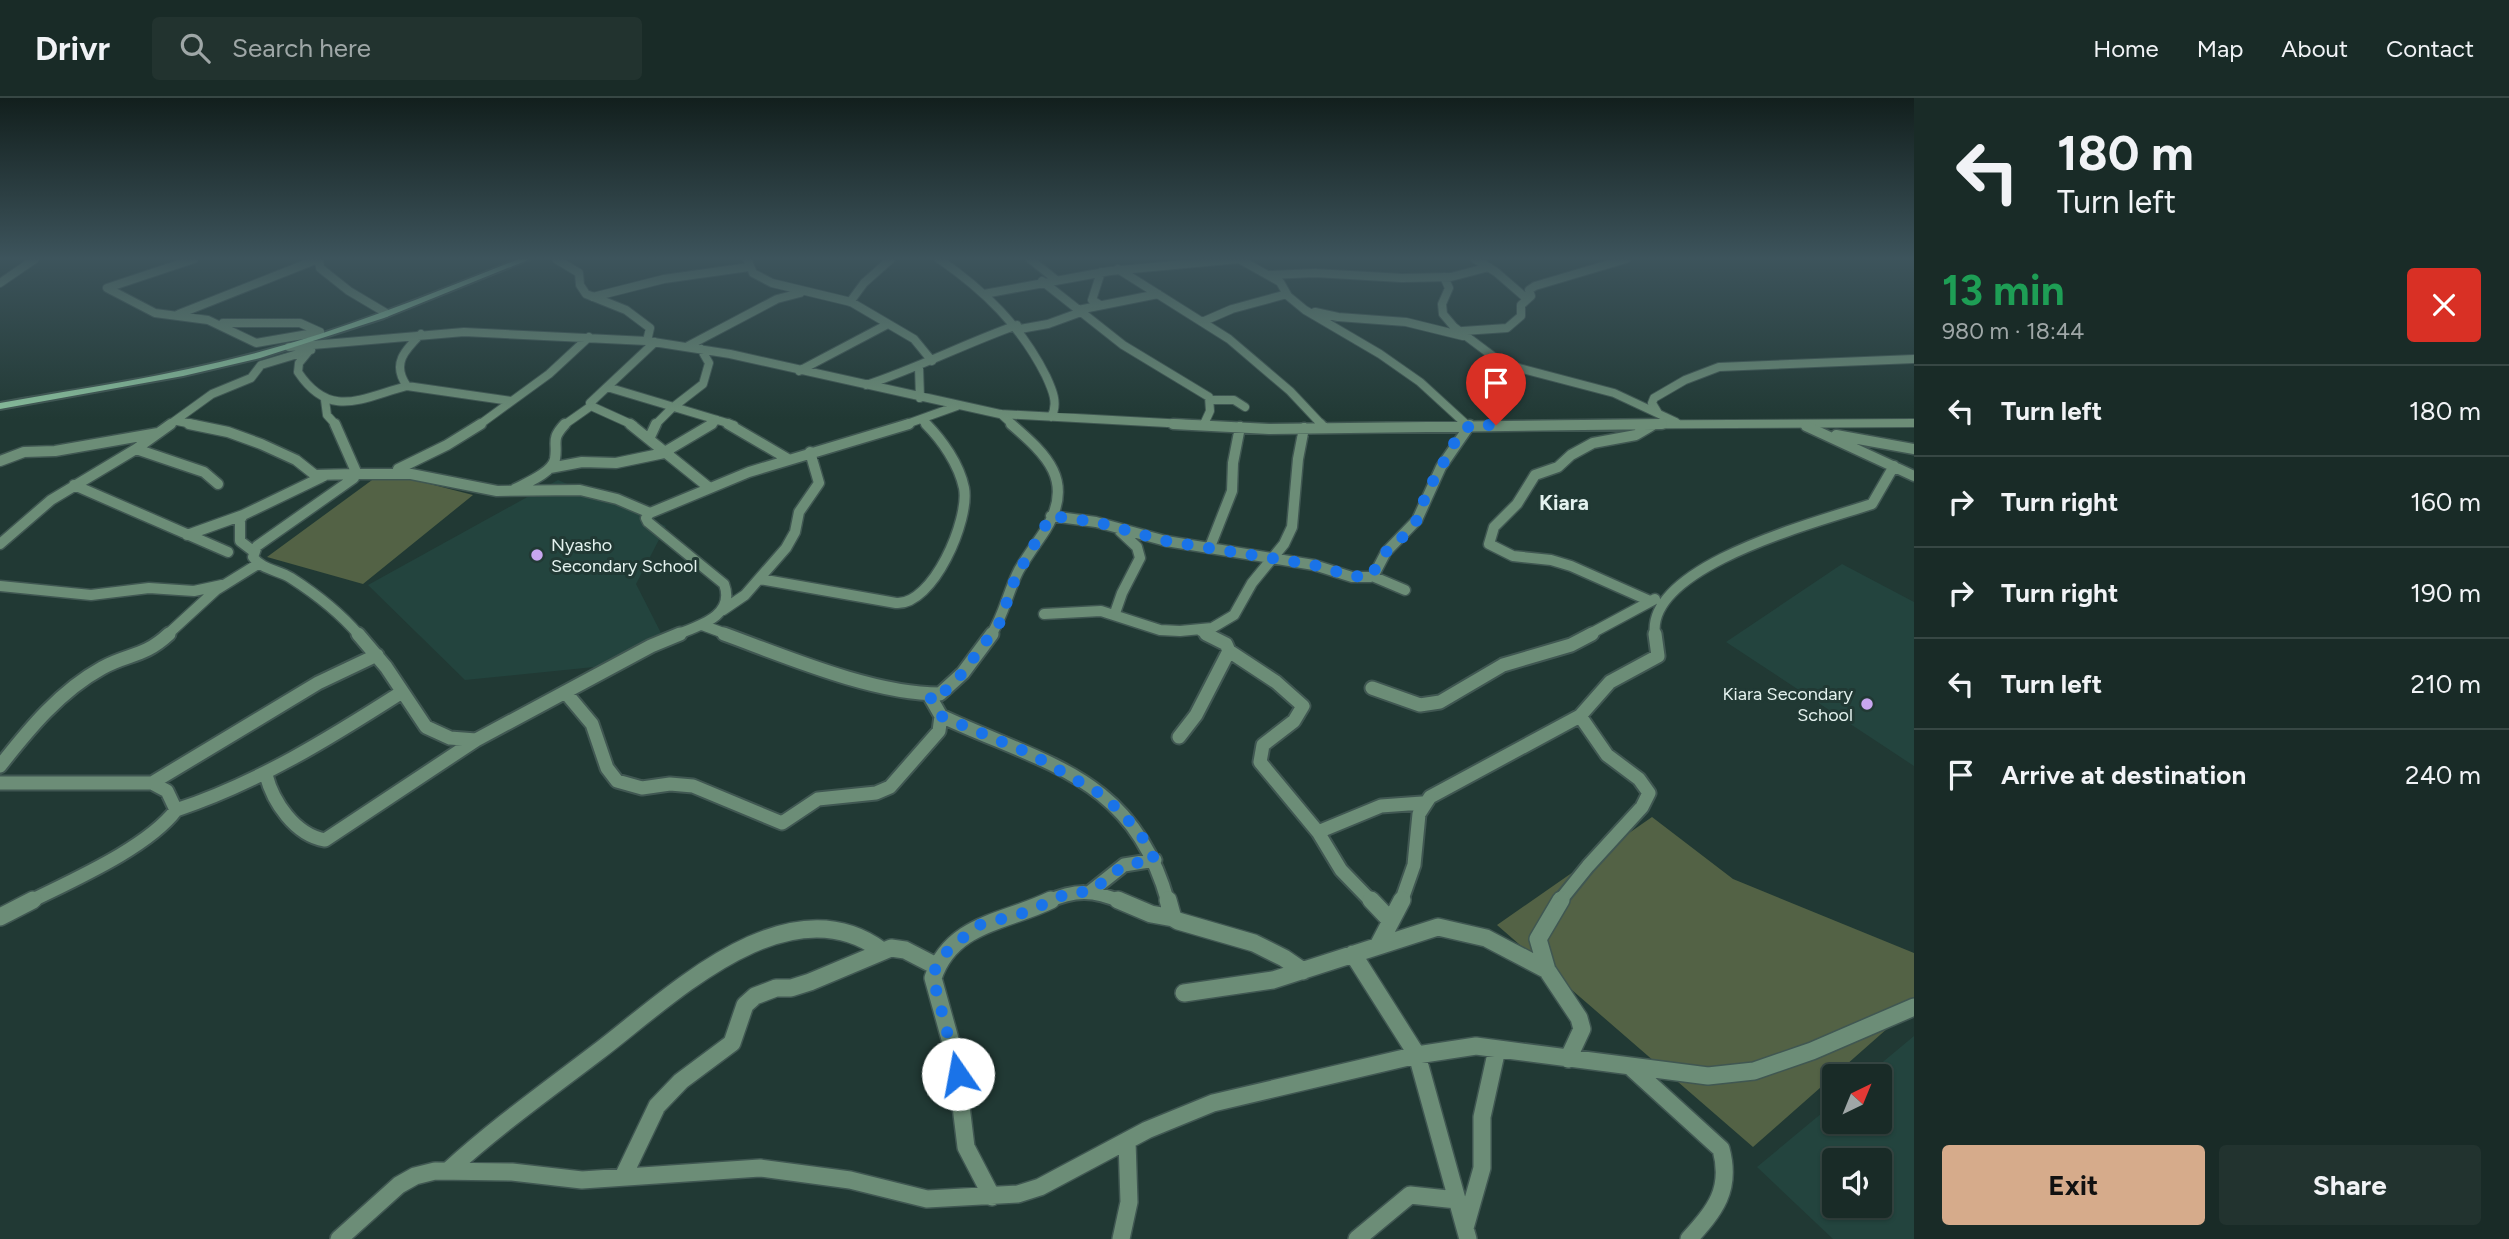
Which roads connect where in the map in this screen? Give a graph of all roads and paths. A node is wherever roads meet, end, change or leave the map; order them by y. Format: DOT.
graph roads {
  1 [pos="154,312"];
  2 [pos="182,312"];
  3 [pos="630,312"];
  4 [pos="752,312"];
  5 [pos="868,312"];
  6 [pos="1003,312"];
  7 [pos="1076,312"];
  8 [pos="1081,312"];
  9 [pos="1187,312"];
  10 [pos="1225,312"];
  11 [pos="1308,312"];
  12 [pos="1315,312"];
  13 [pos="1443,312"];
  14 [pos="1521,312"];
  15 [pos="386,313"];
  16 [pos="178,314"];
  17 [pos="208,320"];
  18 [pos="1202,322"];
  19 [pos="888,324"];
  20 [pos="1019,327"];
  21 [pos="321,334"];
  22 [pos="421,334"];
  23 [pos="1466,335"];
  24 [pos="589,337"];
  25 [pos="651,342"];
  26 [pos="688,346"];
  27 [pos="289,347"];
  28 [pos="312,349"];
  29 [pos="701,349"];
  30 [pos="1914,359"];
  31 [pos="932,361"];
  32 [pos="919,367"];
  33 [pos="799,371"];
  34 [pos="866,385"];
  35 [pos="407,386"];
  36 [pos="607,387"];
  37 [pos="920,398"];
  38 [pos="325,400"];
  39 [pos="1210,400"];
  40 [pos="511,401"];
  41 [pos="590,406"];
  42 [pos="675,406"];
  43 [pos="958,406"];
  44 [pos="0,407"];
  45 [pos="1245,407"];
  46 [pos="1658,413"];
  47 [pos="1000,414"];
  48 [pos="1051,418"];
  49 [pos="717,420"];
  50 [pos="922,420"];
  51 [pos="177,421"];
  52 [pos="1914,423"];
  53 [pos="1204,424"];
  54 [pos="1653,424"];
  55 [pos="1680,424"];
  56 [pos="1801,424"];
  57 [pos="1469,425"];
  58 [pos="1240,427"];
  59 [pos="1324,428"];
  60 [pos="1304,429"];
  61 [pos="1815,431"];
  62 [pos="160,432"];
  63 [pos="650,437"];
  64 [pos="136,449"];
  65 [pos="1914,449"];
  66 [pos="668,451"];
  67 [pos="810,452"];
  68 [pos="788,459"];
  69 [pos="0,461"];
  70 [pos="1894,466"];
  71 [pos="550,468"];
  72 [pos="395,470"];
  73 [pos="356,474"];
  74 [pos="327,475"];
  75 [pos="1914,476"];
  76 [pos="218,484"];
  77 [pos="74,485"];
  78 [pos="707,486"];
  79 [pos="511,491"];
  80 [pos="650,513"];
  81 [pos="243,515"];
  82 [pos="1051,516"];
  83 [pos="1116,528"];
  84 [pos="187,535"];
  85 [pos="0,544"];
  86 [pos="1210,547"];
  87 [pos="253,551"];
  88 [pos="228,552"];
  89 [pos="1269,559"];
  90 [pos="258,564"];
  91 [pos="1372,576"];
  92 [pos="760,579"];
  93 [pos="227,584"];
  94 [pos="0,586"];
  95 [pos="1405,590"];
  96 [pos="1674,591"];
  97 [pos="1650,601"];
  98 [pos="723,610"];
  99 [pos="1044,614"];
  100 [pos="1115,614"];
  101 [pos="702,625"];
  102 [pos="1198,630"];
  103 [pos="1229,651"];
  104 [pos="377,655"];
  105 [pos="1372,688"];
  106 [pos="402,692"];
  107 [pos="566,692"];
  108 [pos="929,695"];
  109 [pos="941,716"];
  110 [pos="1580,716"];
  111 [pos="1179,737"];
  112 [pos="476,740"];
  113 [pos="0,766"];
  114 [pos="266,775"];
  115 [pos="0,783"];
  116 [pos="152,783"];
  117 [pos="1422,803"];
  118 [pos="176,810"];
  119 [pos="1318,832"];
  120 [pos="1155,860"];
  121 [pos="1090,892"];
  122 [pos="0,917"];
  123 [pos="1173,918"];
  124 [pos="1390,920"];
  125 [pos="1379,944"];
  126 [pos="881,950"];
  127 [pos="1353,954"];
  128 [pos="936,966"];
  129 [pos="1548,970"];
  130 [pos="1303,971"];
  131 [pos="1184,993"];
  132 [pos="1914,1007"];
  133 [pos="1497,1049"];
  134 [pos="1417,1055"];
  135 [pos="1568,1059"];
  136 [pos="1631,1067"];
  137 [pos="1128,1141"];
  138 [pos="449,1170"];
  139 [pos="623,1177"];
  140 [pos="992,1197"];
  141 [pos="1457,1200"];
  142 [pos="1467,1234"];
  143 [pos="339,1239"];
  144 [pos="1121,1239"];
  145 [pos="1357,1239"];
  146 [pos="1689,1239"];
  1 -- 16 [label="street"];
  2 -- 16 [label="street"];
  3 -- 25 [label="street"];
  4 -- 26 [label="street"];
  5 -- 19 [label="street"];
  6 -- 20 [label="street"];
  7 -- 20 [label="street"];
  8 -- 39 [label="street"];
  9 -- 18 [label="street"];
  10 -- 18 [label="street"];
  11 -- 57 [label="street"];
  12 -- 23 [label="street"];
  13 -- 23 [label="street"];
  14 -- 23 [label="street"];
  15 -- 21 [label="main road"];
  16 -- 17 [label="street"];
  17 -- 21 [label="street"];
  17 -- 21 [label="street"];
  18 -- 59 [label="street"];
  19 -- 31 [label="street"];
  19 -- 33 [label="street"];
  20 -- 31 [label="street"];
  20 -- 48 [label="street"];
  21 -- 27 [label="main road"];
  22 -- 24 [label="street"];
  22 -- 28 [label="street"];
  22 -- 35 [label="street"];
  23 -- 46 [label="street"];
  24 -- 25 [label="street"];
  24 -- 40 [label="street"];
  25 -- 26 [label="street"];
  25 -- 36 [label="street"];
  26 -- 29 [label="street"];
  27 -- 28 [label="street"];
  27 -- 44 [label="main road"];
  28 -- 38 [label="street"];
  28 -- 51 [label="street"];
  29 -- 33 [label="street"];
  29 -- 42 [label="street"];
  30 -- 46 [label="street"];
  31 -- 32 [label="street"];
  32 -- 34 [label="street"];
  32 -- 37 [label="street"];
  33 -- 34 [label="street"];
  34 -- 37 [label="street"];
  35 -- 38 [label="street"];
  35 -- 40 [label="street"];
  36 -- 41 [label="street"];
  36 -- 42 [label="street"];
  37 -- 43 [label="street"];
  38 -- 73 [label="street"];
  39 -- 45 [label="street"];
  39 -- 53 [label="street"];
  40 -- 72 [label="street"];
  41 -- 63 [label="street"];
  41 -- 71 [label="street"];
  42 -- 49 [label="street"];
  42 -- 63 [label="street"];
  43 -- 47 [label="street"];
  43 -- 50 [label="street"];
  46 -- 55 [label="street"];
  47 -- 48 [label="street"];
  47 -- 82 [label="street"];
  48 -- 53 [label="street"];
  49 -- 66 [label="street"];
  49 -- 68 [label="street"];
  50 -- 67 [label="street"];
  50 -- 92 [label="street"];
  51 -- 62 [label="street"];
  51 -- 74 [label="street"];
  52 -- 56 [label="street"];
  53 -- 58 [label="street"];
  54 -- 55 [label="street"];
  54 -- 57 [label="street"];
  54 -- 97 [label="street"];
  55 -- 56 [label="street"];
  56 -- 61 [label="street"];
  57 -- 59 [label="street"];
  57 -- 91 [label="street"];
  58 -- 60 [label="street"];
  58 -- 86 [label="street"];
  59 -- 60 [label="street"];
  60 -- 89 [label="street"];
  61 -- 65 [label="street"];
  61 -- 70 [label="street"];
  62 -- 64 [label="street"];
  62 -- 69 [label="street"];
  63 -- 66 [label="street"];
  64 -- 76 [label="street"];
  64 -- 77 [label="street"];
  66 -- 71 [label="street"];
  66 -- 78 [label="street"];
  67 -- 68 [label="street"];
  67 -- 92 [label="street"];
  68 -- 78 [label="street"];
  70 -- 75 [label="street"];
  70 -- 96 [label="street"];
  71 -- 79 [label="street"];
  72 -- 73 [label="street"];
  72 -- 79 [label="street"];
  73 -- 74 [label="street"];
  73 -- 87 [label="street"];
  74 -- 81 [label="street"];
  77 -- 84 [label="street"];
  77 -- 85 [label="street"];
  78 -- 80 [label="street"];
  79 -- 80 [label="street"];
  80 -- 98 [label="street"];
  81 -- 84 [label="street"];
  81 -- 87 [label="street"];
  82 -- 83 [label="street"];
  82 -- 108 [label="street"];
  83 -- 86 [label="street"];
  83 -- 100 [label="street"];
  84 -- 88 [label="street"];
  86 -- 89 [label="street"];
  87 -- 90 [label="street"];
  89 -- 91 [label="street"];
  89 -- 102 [label="street"];
  90 -- 93 [label="street"];
  90 -- 104 [label="street"];
  91 -- 95 [label="street"];
  92 -- 98 [label="street"];
  93 -- 94 [label="street"];
  93 -- 113 [label="street"];
  96 -- 97 [label="street"];
  96 -- 110 [label="street"];
  97 -- 105 [label="street"];
  98 -- 101 [label="street"];
  99 -- 100 [label="street"];
  100 -- 102 [label="street"];
  101 -- 107 [label="street"];
  101 -- 108 [label="street"];
  102 -- 103 [label="street"];
  103 -- 111 [label="street"];
  103 -- 119 [label="street"];
  104 -- 106 [label="street"];
  104 -- 116 [label="street"];
  106 -- 112 [label="street"];
  106 -- 114 [label="street"];
  107 -- 109 [label="street"];
  107 -- 112 [label="street"];
  108 -- 109 [label="street"];
  109 -- 120 [label="street"];
  110 -- 117 [label="street"];
  110 -- 129 [label="street"];
  112 -- 114 [label="street"];
  114 -- 118 [label="street"];
  115 -- 116 [label="street"];
  116 -- 118 [label="street"];
  117 -- 119 [label="street"];
  117 -- 124 [label="street"];
  118 -- 122 [label="street"];
  119 -- 124 [label="street"];
  120 -- 121 [label="street"];
  120 -- 123 [label="street"];
  121 -- 123 [label="street"];
  121 -- 128 [label="street"];
  123 -- 130 [label="street"];
  124 -- 125 [label="street"];
  125 -- 127 [label="street"];
  125 -- 129 [label="street"];
  126 -- 128 [label="street"];
  126 -- 138 [label="street"];
  126 -- 139 [label="street"];
  127 -- 130 [label="street"];
  127 -- 134 [label="street"];
  128 -- 140 [label="street"];
  129 -- 135 [label="street"];
  130 -- 131 [label="street"];
  132 -- 136 [label="street"];
  133 -- 134 [label="street"];
  133 -- 135 [label="street"];
  133 -- 142 [label="street"];
  134 -- 137 [label="street"];
  134 -- 141 [label="street"];
  135 -- 136 [label="street"];
  136 -- 146 [label="street"];
  137 -- 140 [label="street"];
  137 -- 144 [label="street"];
  138 -- 139 [label="street"];
  138 -- 143 [label="street"];
  139 -- 140 [label="street"];
  141 -- 142 [label="street"];
  141 -- 145 [label="street"];
}
